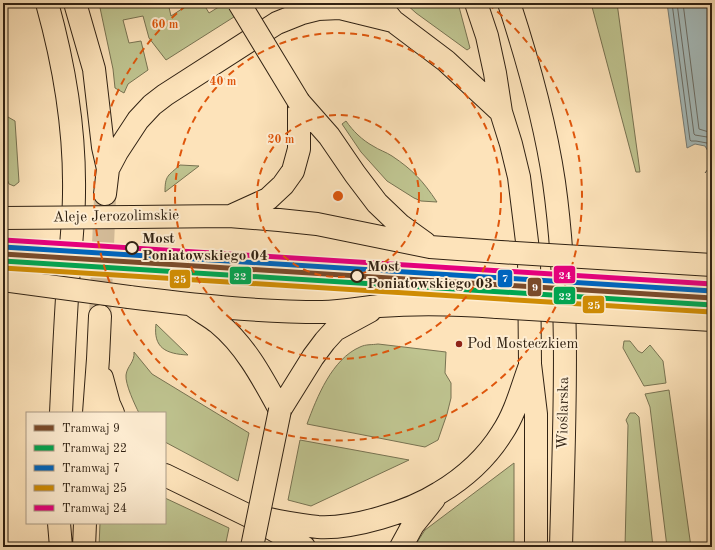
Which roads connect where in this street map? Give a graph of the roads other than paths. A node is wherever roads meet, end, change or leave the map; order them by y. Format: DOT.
graph roads {
  1 [pos="47,3"];
  2 [pos="75,3"];
  3 [pos="239,3"];
  4 [pos="288,3"];
  5 [pos="378,3"];
  6 [pos="476,3"];
  7 [pos="509,3"];
  8 [pos="393,21"];
  9 [pos="277,23"];
  10 [pos="299,102"];
  11 [pos="501,112"];
  12 [pos="108,169"];
  13 [pos="105,194"];
  14 [pos="229,216"];
  15 [pos="3,218"];
  16 [pos="430,247"];
  17 [pos="712,265"];
  18 [pos="3,280"];
  19 [pos="190,304"];
  20 [pos="380,306"];
  21 [pos="100,316"];
  22 [pos="712,320"];
  23 [pos="98,359"];
  24 [pos="530,364"];
  25 [pos="280,410"];
  26 [pos="61,412"];
  27 [pos="94,412"];
  28 [pos="113,412"];
  29 [pos="166,475"];
  30 [pos="439,494"];
  31 [pos="249,516"];
  32 [pos="58,524"];
  33 [pos="85,524"];
  34 [pos="61,547"];
  35 [pos="84,547"];
  36 [pos="252,547"];
  37 [pos="304,547"];
  38 [pos="401,547"];
  39 [pos="536,547"];
  40 [pos="562,547"];
  1 -- 26 [label="main road"];
  2 -- 12 [label="main road"];
  3 -- 10 [label="main road, bridge"];
  4 -- 9 [label="main road"];
  5 -- 8 [label="main road"];
  6 -- 11 [label="main road"];
  7 -- 40 [label="main road, Wioślarska"];
  8 -- 9 [label="main road"];
  8 -- 11 [label="main road"];
  9 -- 12 [label="main road"];
  10 -- 14 [label="main road"];
  10 -- 16 [label="main road"];
  11 -- 24 [label="main road"];
  12 -- 13 [label="main road"];
  14 -- 15 [label="main road, Aleje Jerozolimskie, bridge"];
  14 -- 16 [label="main road, Aleje Jerozolimskie"];
  16 -- 17 [label="main road, Aleje Jerozolimskie, bridge"];
  18 -- 19 [label="main road, bridge"];
  19 -- 20 [label="main road"];
  19 -- 25 [label="main road"];
  20 -- 22 [label="main road, bridge"];
  20 -- 25 [label="main road"];
  21 -- 23 [label="main road"];
  23 -- 27 [label="main road"];
  23 -- 28 [label="main road"];
  24 -- 30 [label="main road"];
  24 -- 39 [label="main road"];
  25 -- 36 [label="main road, bridge"];
  29 -- 31 [label="main road"];
  30 -- 31 [label="main road"];
  30 -- 38 [label="main road"];
  31 -- 37 [label="main road"];
  32 -- 34 [label="main road"];
  33 -- 35 [label="main road"];
}
